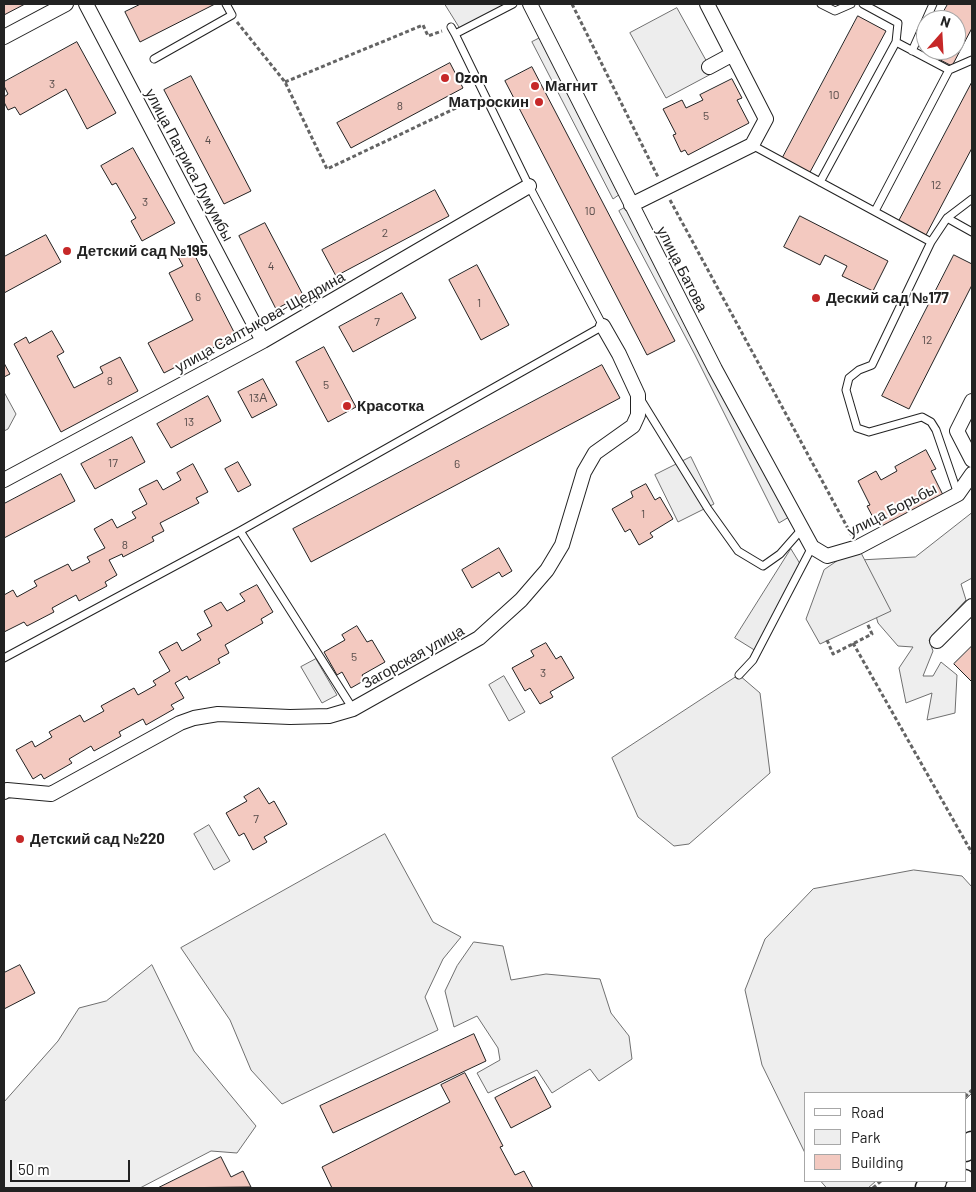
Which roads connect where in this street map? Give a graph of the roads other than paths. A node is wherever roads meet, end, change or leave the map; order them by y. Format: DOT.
graph roads {
  1 [pos="66,4"];
  2 [pos="86,4"];
  3 [pos="226,4"];
  4 [pos="513,4"];
  5 [pos="530,4"];
  6 [pos="707,4"];
  7 [pos="821,4"];
  8 [pos="851,4"];
  9 [pos="863,4"];
  10 [pos="933,4"];
  11 [pos="451,27"];
  12 [pos="455,34"];
  13 [pos="4,37"];
  14 [pos="896,42"];
  15 [pos="912,50"];
  16 [pos="733,54"];
  17 [pos="154,59"];
  18 [pos="972,60"];
  19 [pos="709,67"];
  20 [pos="949,70"];
  21 [pos="752,145"];
  22 [pos="820,182"];
  23 [pos="529,186"];
  24 [pos="972,199"];
  25 [pos="631,205"];
  26 [pos="875,212"];
  27 [pos="947,218"];
  28 [pos="972,232"];
  29 [pos="931,242"];
  30 [pos="603,326"];
  31 [pos="263,340"];
  32 [pos="638,395"];
  33 [pos="972,401"];
  34 [pos="972,460"];
  35 [pos="972,474"];
  36 [pos="4,480"];
  37 [pos="958,494"];
  38 [pos="802,529"];
  39 [pos="240,530"];
  40 [pos="812,547"];
  41 [pos="972,606"];
  42 [pos="937,641"];
  43 [pos="4,658"];
  44 [pos="739,675"];
  45 [pos="353,708"];
  46 [pos="4,792"];
  1 -- 13 [label="street"];
  2 -- 31 [label="street, улица Патриса Лумумбы"];
  3 -- 17 [label="lane"];
  4 -- 12 [label="lane"];
  5 -- 25 [label="street, улица Батова"];
  6 -- 16 [label="street"];
  7 -- 8 [label="lane"];
  9 -- 14 [label="lane"];
  10 -- 15 [label="lane"];
  11 -- 12 [label="lane"];
  12 -- 23 [label="lane"];
  14 -- 15 [label="lane"];
  14 -- 22 [label="lane"];
  15 -- 20 [label="lane"];
  16 -- 19 [label="street"];
  16 -- 21 [label="street"];
  18 -- 20 [label="lane"];
  20 -- 26 [label="lane"];
  21 -- 22 [label="lane"];
  21 -- 25 [label="street"];
  22 -- 26 [label="lane"];
  23 -- 30 [label="lane"];
  23 -- 31 [label="street, улица Салтыкова-Щедрина"];
  24 -- 27 [label="lane"];
  25 -- 38 [label="street, улица Батова"];
  26 -- 29 [label="lane"];
  27 -- 28 [label="lane"];
  27 -- 29 [label="lane"];
  29 -- 37 [label="lane"];
  30 -- 32 [label="street, Загорская улица"];
  30 -- 39 [label="lane"];
  31 -- 36 [label="street, улица Салтыкова-Щедрина"];
  32 -- 38 [label="lane"];
  32 -- 45 [label="street, Загорская улица"];
  33 -- 34 [label="street"];
  35 -- 37 [label="street"];
  37 -- 40 [label="street, улица Борьбы"];
  38 -- 40 [label="street, улица Батова"];
  39 -- 43 [label="lane"];
  39 -- 45 [label="lane"];
  40 -- 44 [label="lane"];
  41 -- 42 [label="street"];
  45 -- 46 [label="street, Загорская улица"];
}
